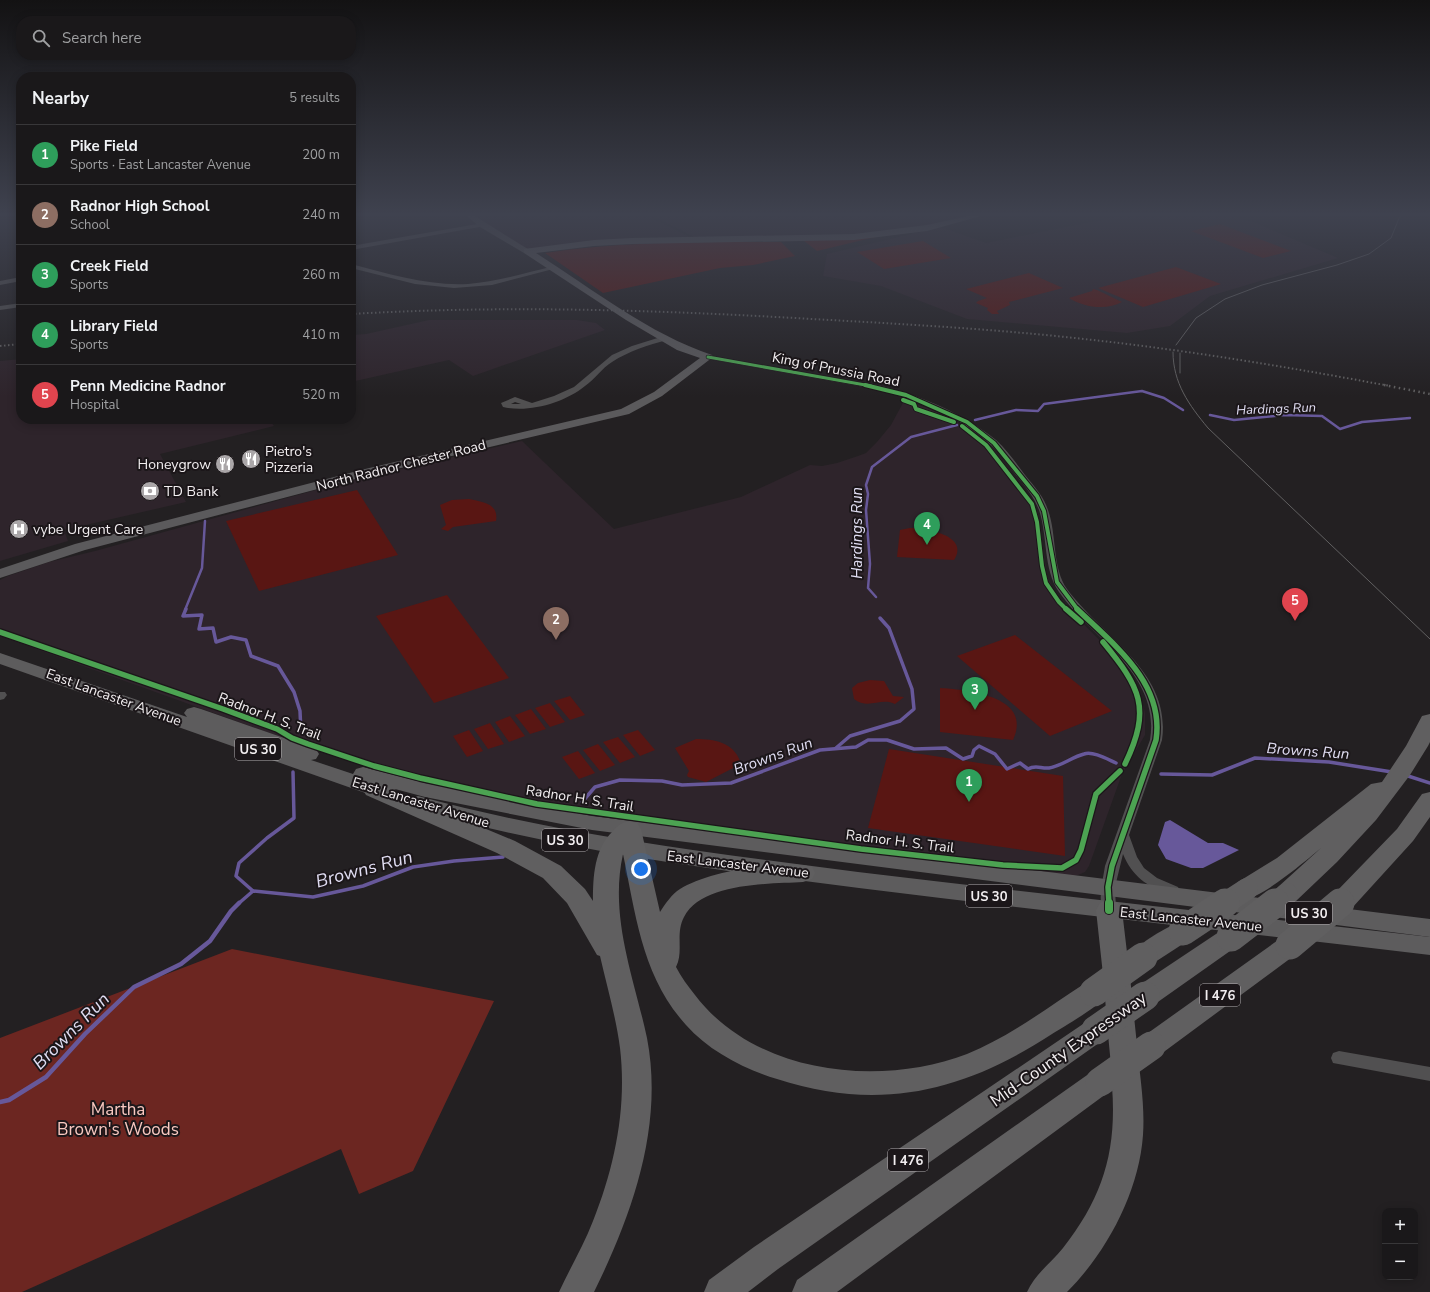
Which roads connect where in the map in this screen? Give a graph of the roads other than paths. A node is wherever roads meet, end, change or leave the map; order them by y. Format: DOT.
graph roads {
  1 [pos="396,276"];
  2 [pos="508,276"];
  3 [pos="566,276"];
  4 [pos="16,280"];
  5 [pos="0,282"];
  6 [pos="16,306"];
  7 [pos="0,308"];
  8 [pos="664,338"];
  9 [pos="681,348"];
  10 [pos="708,357"];
  11 [pos="688,372"];
  12 [pos="531,405"];
  13 [pos="80,547"];
  14 [pos="0,569"];
  15 [pos="0,574"];
  16 [pos="0,646"];
  17 [pos="0,658"];
  18 [pos="1430,721"];
  19 [pos="1394,780"];
  20 [pos="374,790"];
  21 [pos="1430,800"];
  22 [pos="1123,836"];
  23 [pos="625,842"];
  24 [pos="803,873"];
  25 [pos="1192,898"];
  26 [pos="1109,899"];
  27 [pos="1430,928"];
  28 [pos="1430,946"];
  29 [pos="612,960"];
  30 [pos="670,983"];
  31 [pos="1339,1058"];
  32 [pos="1430,1074"];
  33 [pos="576,1292"];
  34 [pos="721,1292"];
  35 [pos="809,1292"];
  36 [pos="1044,1292"];
  1 -- 2 [label="street"];
  3 -- 8 [label="main road, King of Prussia Road"];
  4 -- 5 [label="street"];
  6 -- 7 [label="street"];
  8 -- 9 [label="main road, King of Prussia Road"];
  8 -- 12 [label="street"];
  9 -- 10 [label="main road, King of Prussia Road"];
  9 -- 11 [label="main road"];
  10 -- 11 [label="main road, North Radnor Chester Road"];
  10 -- 22 [label="street, King of Prussia Road"];
  11 -- 13 [label="main road, North Radnor Chester Road"];
  13 -- 14 [label="main road, North Radnor Chester Road"];
  13 -- 15 [label="main road, North Radnor Chester Road"];
  16 -- 23 [label="highway, East Lancaster Avenue / US 30"];
  17 -- 20 [label="highway, East Lancaster Avenue / US 30"];
  18 -- 19 [label="highway, Mid-County Expressway / I 476"];
  19 -- 30 [label="highway, bridge"];
  19 -- 34 [label="highway, Mid-County Expressway / I 476, bridge"];
  20 -- 23 [label="highway, East Lancaster Avenue / US 30"];
  20 -- 29 [label="highway"];
  21 -- 35 [label="highway, I 476, bridge"];
  22 -- 25 [label="street"];
  22 -- 26 [label="street, King of Prussia Road"];
  23 -- 24 [label="highway, East Lancaster Avenue / US 30"];
  23 -- 26 [label="highway, East Lancaster Avenue / US 30"];
  23 -- 29 [label="highway"];
  23 -- 30 [label="highway"];
  24 -- 26 [label="highway, East Lancaster Avenue / US 30"];
  24 -- 30 [label="highway"];
  25 -- 26 [label="highway, East Lancaster Avenue / US 30"];
  25 -- 27 [label="highway, East Lancaster Avenue / US 30"];
  26 -- 28 [label="highway, East Lancaster Avenue / US 30"];
  26 -- 36 [label="highway"];
  29 -- 33 [label="highway"];
  31 -- 32 [label="street"];
}
